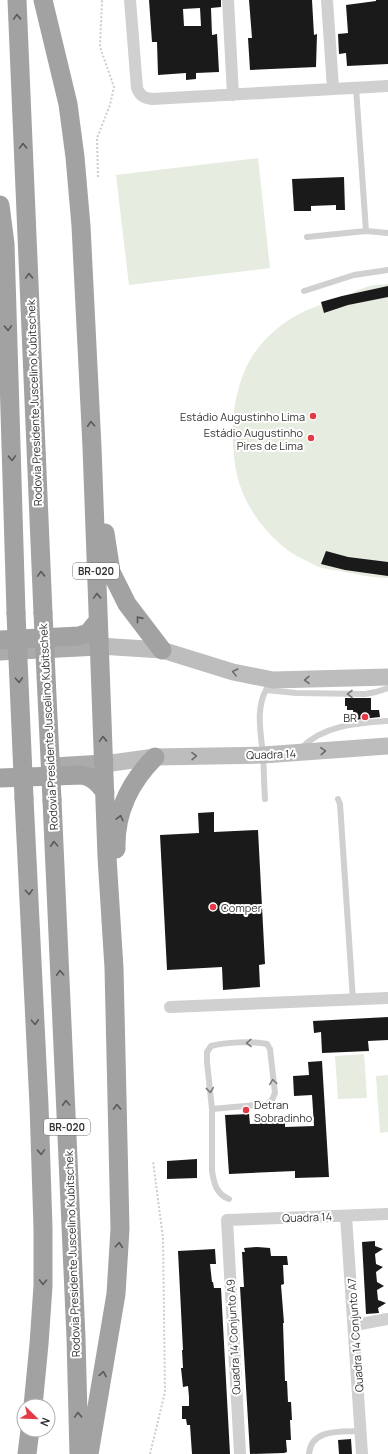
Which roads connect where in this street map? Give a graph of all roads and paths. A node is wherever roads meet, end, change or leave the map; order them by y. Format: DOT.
graph roads {
  1 [pos="17,0"];
  2 [pos="43,0"];
  3 [pos="102,0"];
  4 [pos="130,0"];
  5 [pos="228,0"];
  6 [pos="328,0"];
  7 [pos="388,86"];
  8 [pos="333,88"];
  9 [pos="356,88"];
  10 [pos="233,95"];
  11 [pos="98,177"];
  12 [pos="0,205"];
  13 [pos="366,231"];
  14 [pos="388,233"];
  15 [pos="307,237"];
  16 [pos="388,270"];
  17 [pos="304,290"];
  18 [pos="92,448"];
  19 [pos="98,621"];
  20 [pos="0,640"];
  21 [pos="99,646"];
  22 [pos="162,650"];
  23 [pos="0,652"];
  24 [pos="388,678"];
  25 [pos="270,685"];
  26 [pos="388,688"];
  27 [pos="388,721"];
  28 [pos="388,746"];
  29 [pos="296,753"];
  30 [pos="263,755"];
  31 [pos="155,757"];
  32 [pos="104,764"];
  33 [pos="0,770"];
  34 [pos="0,778"];
  35 [pos="104,792"];
  36 [pos="265,799"];
  37 [pos="338,799"];
  38 [pos="114,968"];
  39 [pos="388,998"];
  40 [pos="353,1000"];
  41 [pos="170,1007"];
  42 [pos="212,1109"];
  43 [pos="153,1161"];
  44 [pos="228,1199"];
  45 [pos="388,1214"];
  46 [pos="346,1216"];
  47 [pos="227,1220"];
  48 [pos="388,1319"];
  49 [pos="355,1325"];
  50 [pos="34,1398"];
  51 [pos="361,1431"];
  52 [pos="29,1438"];
  53 [pos="28,1454"];
  54 [pos="79,1454"];
  55 [pos="89,1454"];
  56 [pos="150,1454"];
  57 [pos="240,1454"];
  58 [pos="310,1454"];
  59 [pos="362,1454"];
  54 -- 1 [label="highway, Rodovia Presidente Juscelino Kubitschek / BR-020, one-way, bridge"];
  18 -- 2 [label="highway, BR-020, one-way"];
  3 -- 11 [label="path"];
  4 -- 10 [label="street"];
  5 -- 10 [label="street"];
  6 -- 8 [label="street"];
  7 -- 9 [label="street"];
  8 -- 9 [label="street"];
  8 -- 10 [label="street"];
  9 -- 13 [label="lane"];
  12 -- 50 [label="highway, BR-020, one-way, bridge"];
  13 -- 14 [label="lane"];
  13 -- 15 [label="lane"];
  16 -- 17 [label="lane"];
  19 -- 18 [label="highway, BR-020, one-way"];
  22 -- 18 [label="highway, one-way"];
  19 -- 20 [label="highway"];
  19 -- 21 [label="highway, BR-020"];
  21 -- 22 [label="main road"];
  21 -- 23 [label="main road"];
  32 -- 21 [label="highway, BR-020, one-way"];
  25 -- 22 [label="main road, one-way"];
  24 -- 25 [label="main road, one-way"];
  26 -- 25 [label="lane, one-way"];
  25 -- 30 [label="lane"];
  27 -- 29 [label="lane"];
  29 -- 28 [label="main road, Quadra 14, one-way"];
  29 -- 30 [label="main road, Quadra 14"];
  31 -- 30 [label="main road, Quadra 14, one-way"];
  30 -- 36 [label="lane"];
  31 -- 32 [label="main road, Quadra 14"];
  38 -- 31 [label="highway, one-way"];
  32 -- 33 [label="main road"];
  32 -- 35 [label="highway, BR-020"];
  34 -- 35 [label="highway"];
  35 -- 38 [label="highway, BR-020"];
  37 -- 40 [label="lane"];
  55 -- 38 [label="highway, BR-020, one-way"];
  39 -- 40 [label="street"];
  40 -- 41 [label="street"];
  42 -- 42 [label="lane, one-way"];
  42 -- 44 [label="lane"];
  43 -- 56 [label="path"];
  45 -- 46 [label="street, Quadra 14"];
  46 -- 47 [label="street, Quadra 14"];
  46 -- 49 [label="street, Quadra 14 Conjunto A7"];
  47 -- 57 [label="street, Quadra 14 Conjunto A9"];
  48 -- 49 [label="street"];
  49 -- 51 [label="street, Quadra 14 Conjunto A7"];
  51 -- 58 [label="lane"];
  51 -- 59 [label="street, Quadra 14 Conjunto A7"];
  52 -- 53 [label="highway"];
}
